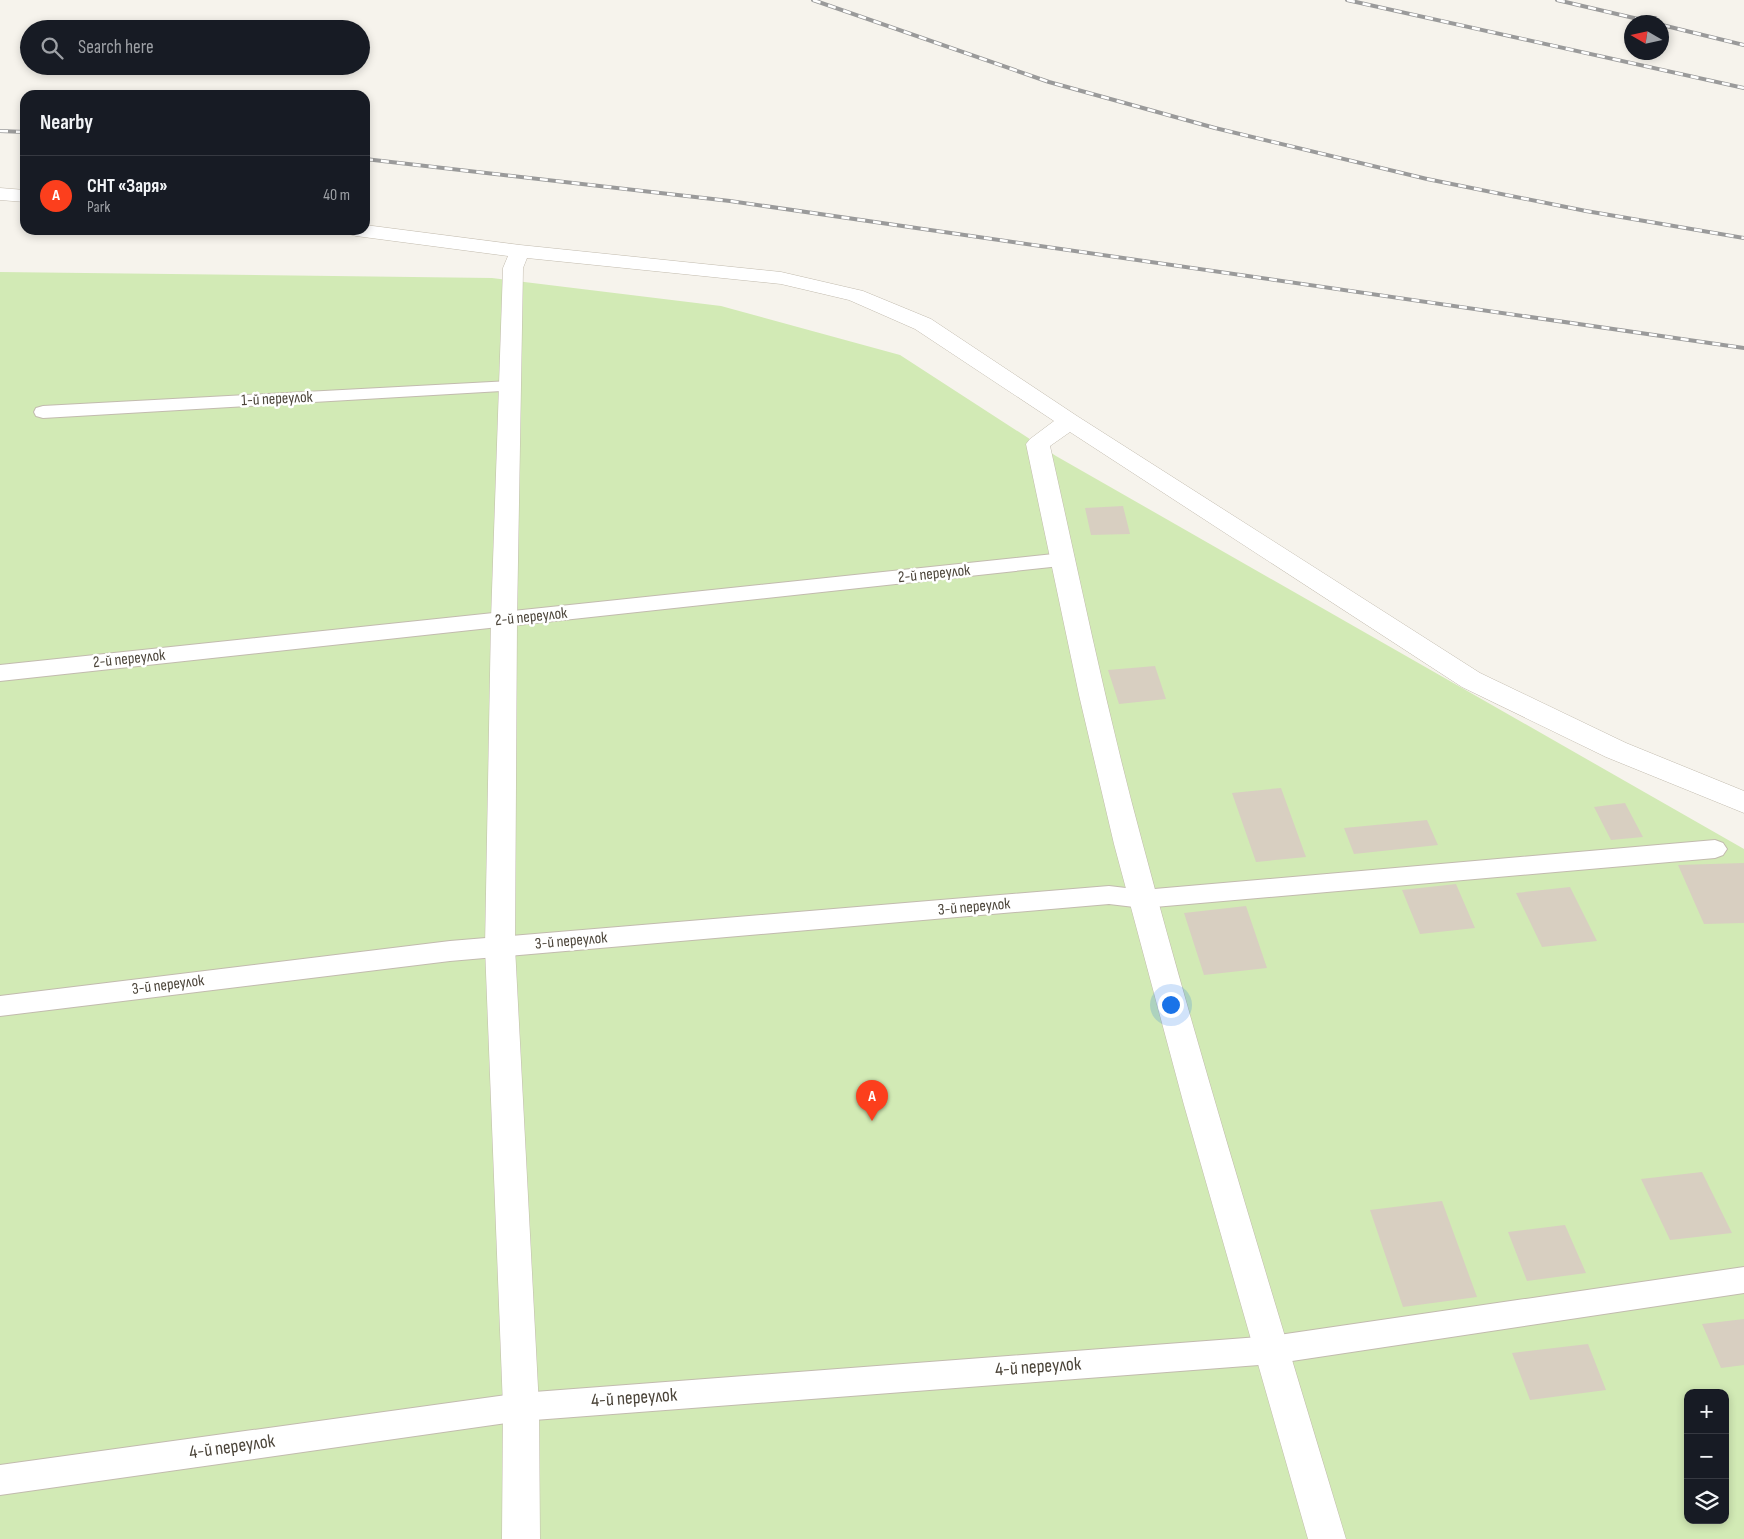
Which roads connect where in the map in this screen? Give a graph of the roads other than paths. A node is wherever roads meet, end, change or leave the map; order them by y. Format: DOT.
graph roads {
  1 [pos="0,194"];
  2 [pos="20,196"];
  3 [pos="370,232"];
  4 [pos="520,251"];
  5 [pos="511,386"];
  6 [pos="43,412"];
  7 [pos="1069,422"];
  8 [pos="1063,560"];
  9 [pos="504,620"];
  10 [pos="0,673"];
  11 [pos="1744,802"];
  12 [pos="1715,849"];
  13 [pos="1143,899"];
  14 [pos="500,947"];
  15 [pos="0,1006"];
  16 [pos="1744,1280"];
  17 [pos="1272,1350"];
  18 [pos="521,1407"];
  19 [pos="0,1480"];
  20 [pos="521,1539"];
  21 [pos="1327,1539"];
  1 -- 2 [label="street"];
  3 -- 4 [label="street"];
  4 -- 5 [label="street"];
  4 -- 7 [label="street"];
  5 -- 6 [label="lane, 1-й переулок"];
  5 -- 9 [label="street"];
  7 -- 8 [label="street"];
  7 -- 11 [label="street"];
  8 -- 9 [label="lane, 2-й переулок"];
  8 -- 13 [label="street"];
  9 -- 10 [label="lane, 2-й переулок"];
  9 -- 14 [label="street"];
  12 -- 13 [label="lane, 3-й переулок"];
  13 -- 14 [label="lane, 3-й переулок"];
  13 -- 17 [label="street"];
  14 -- 15 [label="lane, 3-й переулок"];
  14 -- 18 [label="street"];
  16 -- 17 [label="lane, 4-й переулок"];
  17 -- 18 [label="lane, 4-й переулок"];
  17 -- 21 [label="street"];
  18 -- 19 [label="lane, 4-й переулок"];
  18 -- 20 [label="street"];
}
